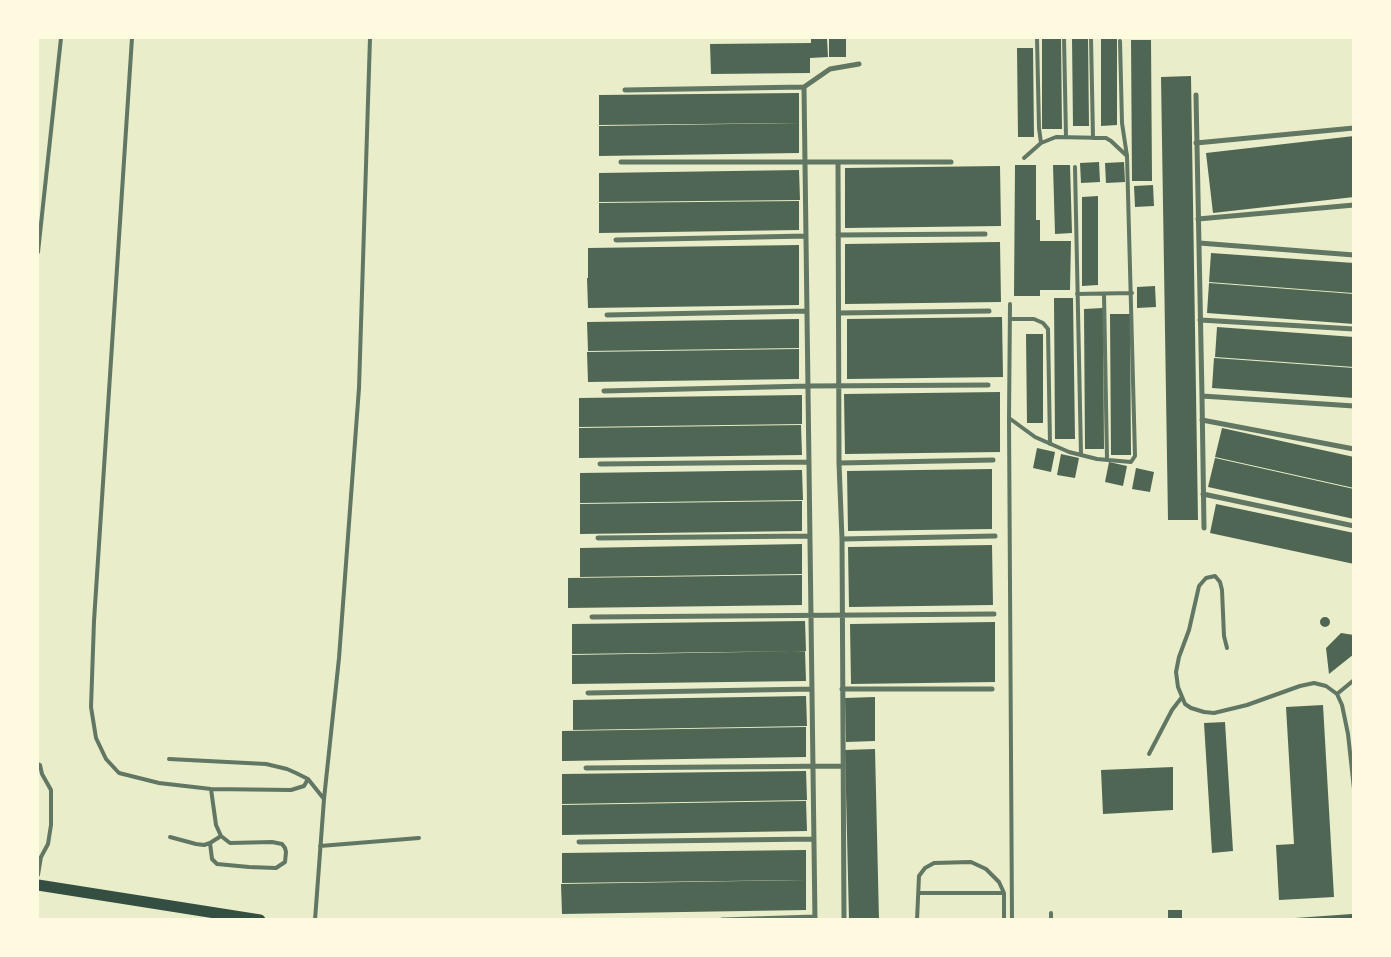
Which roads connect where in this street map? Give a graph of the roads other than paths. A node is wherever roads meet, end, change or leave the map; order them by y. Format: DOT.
graph roads {
  1 [pos="61,38"];
  2 [pos="132,38"];
  3 [pos="370,38"];
  4 [pos="1036,38"];
  5 [pos="1064,38"];
  6 [pos="1091,38"];
  7 [pos="1120,41"];
  8 [pos="859,64"];
  9 [pos="804,87"];
  10 [pos="625,90"];
  11 [pos="1196,95"];
  12 [pos="1354,128"];
  13 [pos="1066,138"];
  14 [pos="1093,138"];
  15 [pos="1041,143"];
  16 [pos="1196,143"];
  17 [pos="1127,156"];
  18 [pos="1024,158"];
  19 [pos="621,162"];
  20 [pos="805,162"];
  21 [pos="951,162"];
  22 [pos="838,163"];
  23 [pos="1075,167"];
  24 [pos="1354,205"];
  25 [pos="1198,219"];
  26 [pos="985,234"];
  27 [pos="838,235"];
  28 [pos="806,236"];
  29 [pos="616,240"];
  30 [pos="1199,243"];
  31 [pos="38,252"];
  32 [pos="1354,255"];
  33 [pos="1132,293"];
  34 [pos="1077,294"];
  35 [pos="1104,294"];
  36 [pos="1010,304"];
  37 [pos="807,311"];
  38 [pos="989,311"];
  39 [pos="839,313"];
  40 [pos="608,315"];
  41 [pos="1010,319"];
  42 [pos="1200,320"];
  43 [pos="1354,329"];
  44 [pos="988,384"];
  45 [pos="808,386"];
  46 [pos="839,386"];
  47 [pos="604,391"];
  48 [pos="1202,396"];
  49 [pos="1354,406"];
  50 [pos="1009,418"];
  51 [pos="1202,420"];
  52 [pos="1050,444"];
  53 [pos="1354,449"];
  54 [pos="1081,455"];
  55 [pos="993,460"];
  56 [pos="1107,460"];
  57 [pos="809,462"];
  58 [pos="839,463"];
  59 [pos="600,464"];
  60 [pos="1203,494"];
  61 [pos="1354,526"];
  62 [pos="1204,528"];
  63 [pos="809,536"];
  64 [pos="995,536"];
  65 [pos="598,538"];
  66 [pos="842,539"];
  67 [pos="994,614"];
  68 [pos="811,615"];
  69 [pos="842,615"];
  70 [pos="592,617"];
  71 [pos="1227,648"];
  72 [pos="1354,680"];
  73 [pos="811,689"];
  74 [pos="842,689"];
  75 [pos="992,689"];
  76 [pos="588,693"];
  77 [pos="1337,694"];
  78 [pos="1182,697"];
  79 [pos="1149,754"];
  80 [pos="170,759"];
  81 [pos="38,764"];
  82 [pos="813,766"];
  83 [pos="842,766"];
  84 [pos="586,768"];
  85 [pos="42,774"];
  86 [pos="38,778"];
  87 [pos="308,779"];
  88 [pos="211,789"];
  89 [pos="1354,789"];
  90 [pos="324,799"];
  91 [pos="221,836"];
  92 [pos="170,837"];
  93 [pos="419,838"];
  94 [pos="814,839"];
  95 [pos="579,842"];
  96 [pos="210,843"];
  97 [pos="320,846"];
  98 [pos="38,851"];
  99 [pos="41,857"];
  100 [pos="38,875"];
  101 [pos="38,885"];
  102 [pos="919,893"];
  103 [pos="1004,893"];
  104 [pos="1051,913"];
  105 [pos="815,918"];
  106 [pos="260,920"];
  107 [pos="314,920"];
  108 [pos="722,920"];
  109 [pos="844,920"];
  110 [pos="917,920"];
  111 [pos="1004,920"];
  112 [pos="1012,920"];
  113 [pos="1051,920"];
  1 -- 31 [label="lane"];
  2 -- 88 [label="lane"];
  3 -- 90 [label="lane"];
  4 -- 15 [label="lane"];
  5 -- 13 [label="lane"];
  6 -- 14 [label="lane"];
  7 -- 17 [label="lane"];
  8 -- 9 [label="street"];
  9 -- 10 [label="street"];
  9 -- 20 [label="street"];
  11 -- 16 [label="street"];
  12 -- 16 [label="street"];
  13 -- 14 [label="lane"];
  13 -- 15 [label="lane"];
  14 -- 17 [label="lane"];
  15 -- 18 [label="lane"];
  16 -- 25 [label="street"];
  17 -- 33 [label="lane"];
  19 -- 20 [label="street"];
  20 -- 22 [label="street"];
  20 -- 28 [label="street"];
  21 -- 22 [label="street"];
  22 -- 27 [label="street"];
  23 -- 34 [label="lane"];
  24 -- 25 [label="street"];
  25 -- 30 [label="street"];
  26 -- 27 [label="street"];
  27 -- 39 [label="street"];
  28 -- 29 [label="street"];
  28 -- 37 [label="street"];
  30 -- 32 [label="street"];
  30 -- 42 [label="street"];
  33 -- 35 [label="lane"];
  33 -- 56 [label="lane"];
  34 -- 35 [label="lane"];
  34 -- 54 [label="lane"];
  35 -- 56 [label="lane"];
  36 -- 41 [label="lane"];
  37 -- 40 [label="street"];
  37 -- 45 [label="street"];
  38 -- 39 [label="street"];
  39 -- 46 [label="street"];
  41 -- 50 [label="lane"];
  41 -- 52 [label="lane"];
  42 -- 43 [label="street"];
  42 -- 48 [label="street"];
  44 -- 46 [label="street"];
  45 -- 46 [label="street"];
  45 -- 47 [label="street"];
  45 -- 57 [label="street"];
  46 -- 58 [label="street"];
  48 -- 49 [label="street"];
  48 -- 51 [label="street"];
  50 -- 52 [label="lane"];
  50 -- 112 [label="lane"];
  51 -- 53 [label="street"];
  51 -- 60 [label="street"];
  52 -- 54 [label="lane"];
  54 -- 56 [label="lane"];
  55 -- 58 [label="street"];
  57 -- 59 [label="street"];
  57 -- 63 [label="street"];
  58 -- 66 [label="street"];
  60 -- 61 [label="street"];
  60 -- 62 [label="street"];
  63 -- 65 [label="street"];
  63 -- 68 [label="street"];
  64 -- 66 [label="street"];
  66 -- 69 [label="street"];
  67 -- 69 [label="street"];
  68 -- 69 [label="street"];
  68 -- 70 [label="street"];
  68 -- 73 [label="street"];
  69 -- 74 [label="street"];
  71 -- 78 [label="lane"];
  72 -- 77 [label="lane"];
  73 -- 76 [label="street"];
  73 -- 82 [label="street"];
  74 -- 75 [label="street"];
  74 -- 83 [label="street"];
  77 -- 78 [label="lane"];
  77 -- 89 [label="lane"];
  78 -- 79 [label="lane"];
  80 -- 87 [label="lane"];
  81 -- 85 [label="lane"];
  82 -- 83 [label="street"];
  82 -- 84 [label="street"];
  82 -- 94 [label="street"];
  83 -- 109 [label="street"];
  85 -- 86 [label="lane"];
  85 -- 99 [label="lane"];
  87 -- 88 [label="lane"];
  87 -- 90 [label="lane"];
  88 -- 91 [label="lane"];
  90 -- 97 [label="lane"];
  91 -- 96 [label="lane"];
  91 -- 96 [label="lane"];
  92 -- 96 [label="lane"];
  93 -- 97 [label="lane"];
  94 -- 95 [label="street"];
  94 -- 105 [label="street"];
  97 -- 107 [label="lane"];
  98 -- 99 [label="lane"];
  99 -- 100 [label="lane"];
  101 -- 106 [label="main road"];
  102 -- 103 [label="lane"];
  102 -- 103 [label="lane"];
  102 -- 110 [label="lane"];
  103 -- 111 [label="lane"];
  104 -- 113 [label="lane"];
  105 -- 108 [label="street"];
}
